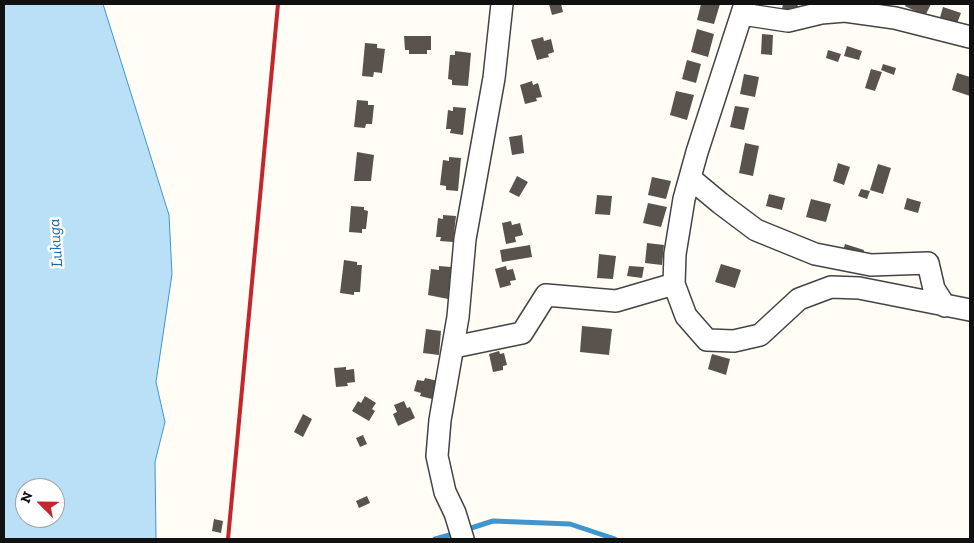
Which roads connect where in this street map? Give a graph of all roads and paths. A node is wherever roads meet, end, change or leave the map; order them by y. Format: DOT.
graph roads {
  1 [pos="502,4"];
  2 [pos="744,9"];
  3 [pos="970,37"];
  4 [pos="690,178"];
  5 [pos="674,284"];
  6 [pos="945,306"];
  7 [pos="970,310"];
  8 [pos="454,347"];
  9 [pos="463,539"];
  1 -- 8 [label="street"];
  2 -- 3 [label="street"];
  2 -- 4 [label="street"];
  4 -- 5 [label="street"];
  4 -- 6 [label="street"];
  5 -- 6 [label="street"];
  5 -- 8 [label="street"];
  6 -- 7 [label="street"];
  8 -- 9 [label="street"];
}
